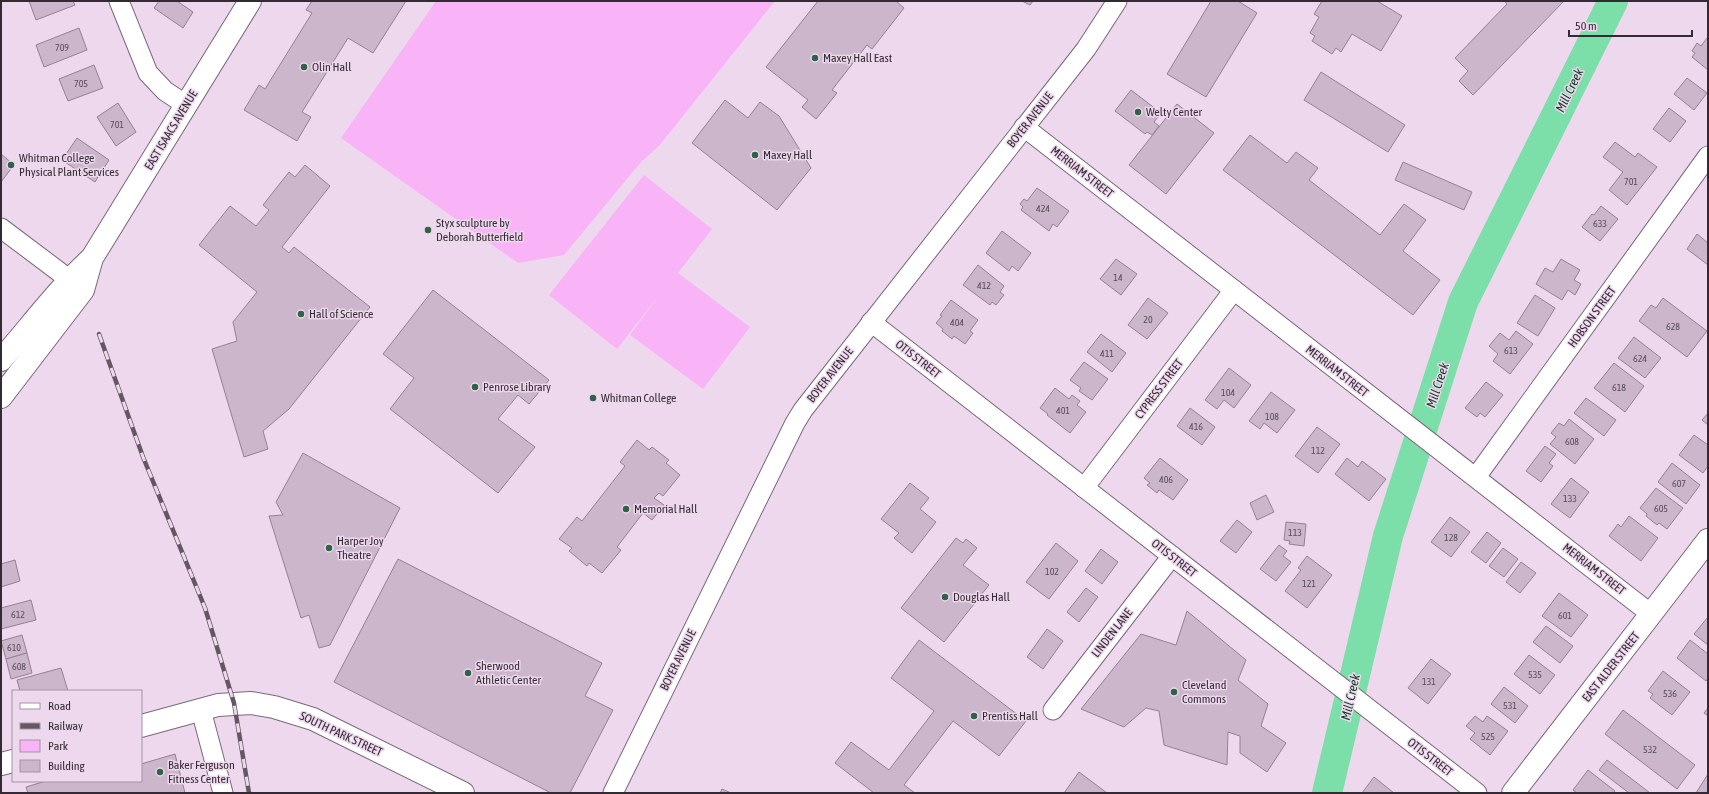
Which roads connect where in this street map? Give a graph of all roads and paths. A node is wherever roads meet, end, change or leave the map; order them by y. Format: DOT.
graph roads {
  1 [pos="119,1"];
  2 [pos="250,1"];
  3 [pos="1117,1"];
  4 [pos="186,104"];
  5 [pos="1024,127"];
  6 [pos="1708,156"];
  7 [pos="1,228"];
  8 [pos="76,285"];
  9 [pos="1234,290"];
  10 [pos="871,322"];
  11 [pos="1,360"];
  12 [pos="1,397"];
  13 [pos="1476,477"];
  14 [pos="1084,488"];
  15 [pos="1708,540"];
  16 [pos="1172,556"];
  17 [pos="1651,614"];
  18 [pos="201,710"];
  19 [pos="1053,710"];
  20 [pos="142,726"];
  21 [pos="12,761"];
  22 [pos="1,764"];
  23 [pos="223,793"];
  24 [pos="463,793"];
  25 [pos="614,793"];
  26 [pos="1477,793"];
  27 [pos="1513,793"];
  1 -- 4 [label="street"];
  2 -- 4 [label="main road, EAST ISAACS AVENUE"];
  3 -- 5 [label="street, BOYER AVENUE"];
  4 -- 8 [label="main road, EAST ISAACS AVENUE"];
  5 -- 9 [label="street, MERRIAM STREET"];
  5 -- 10 [label="street, BOYER AVENUE"];
  6 -- 13 [label="street, HOBSON STREET"];
  7 -- 8 [label="street"];
  8 -- 11 [label="main road, EAST ISAACS AVENUE"];
  8 -- 12 [label="main road, EAST ISAACS AVENUE"];
  9 -- 13 [label="street, MERRIAM STREET"];
  9 -- 14 [label="street, CYPRESS STREET"];
  10 -- 14 [label="street, OTIS STREET"];
  10 -- 25 [label="street, BOYER AVENUE"];
  13 -- 17 [label="street, MERRIAM STREET"];
  14 -- 16 [label="street, OTIS STREET"];
  15 -- 17 [label="main road, EAST ALDER STREET"];
  16 -- 19 [label="street, LINDEN LANE"];
  16 -- 26 [label="street, OTIS STREET"];
  17 -- 27 [label="main road, EAST ALDER STREET"];
  18 -- 20 [label="main road, SOUTH PARK STREET"];
  18 -- 23 [label="street"];
  18 -- 24 [label="main road, SOUTH PARK STREET"];
  21 -- 22 [label="main road"];
}
